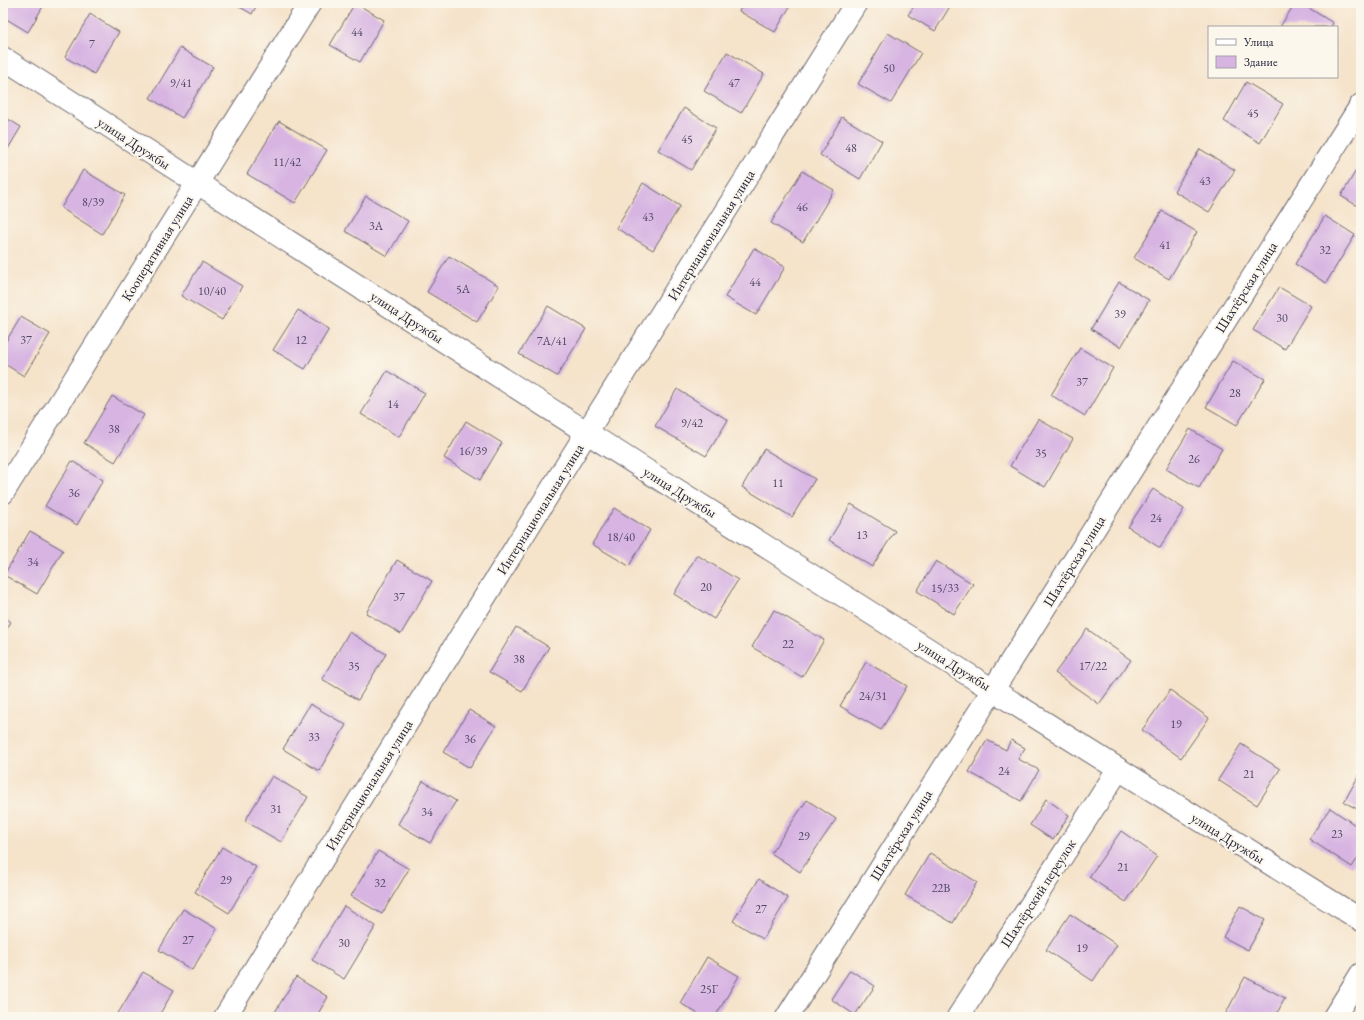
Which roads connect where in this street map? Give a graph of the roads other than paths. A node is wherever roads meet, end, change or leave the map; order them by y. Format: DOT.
graph roads {
  1 [pos="310,3"];
  2 [pos="856,3"];
  3 [pos="3,58"];
  4 [pos="1361,104"];
  5 [pos="197,183"];
  6 [pos="587,432"];
  7 [pos="3,493"];
  8 [pos="992,690"];
  9 [pos="1118,770"];
  10 [pos="1361,920"];
  11 [pos="1361,974"];
  12 [pos="225,1017"];
  13 [pos="787,1017"];
  14 [pos="958,1017"];
  15 [pos="1334,1017"];
  1 -- 5 [label="street, Кооперативная улица"];
  2 -- 6 [label="street, Интернациональная улица"];
  3 -- 5 [label="street, улица Дружбы"];
  4 -- 8 [label="street, Шахтёрская улица"];
  5 -- 6 [label="street, улица Дружбы"];
  5 -- 7 [label="street, Кооперативная улица"];
  6 -- 8 [label="street, улица Дружбы"];
  6 -- 12 [label="street, Интернациональная улица"];
  8 -- 9 [label="street, улица Дружбы"];
  8 -- 13 [label="street, Шахтёрская улица"];
  9 -- 10 [label="street, улица Дружбы"];
  9 -- 14 [label="street, Шахтёрский переулок"];
  11 -- 15 [label="street"];
}
